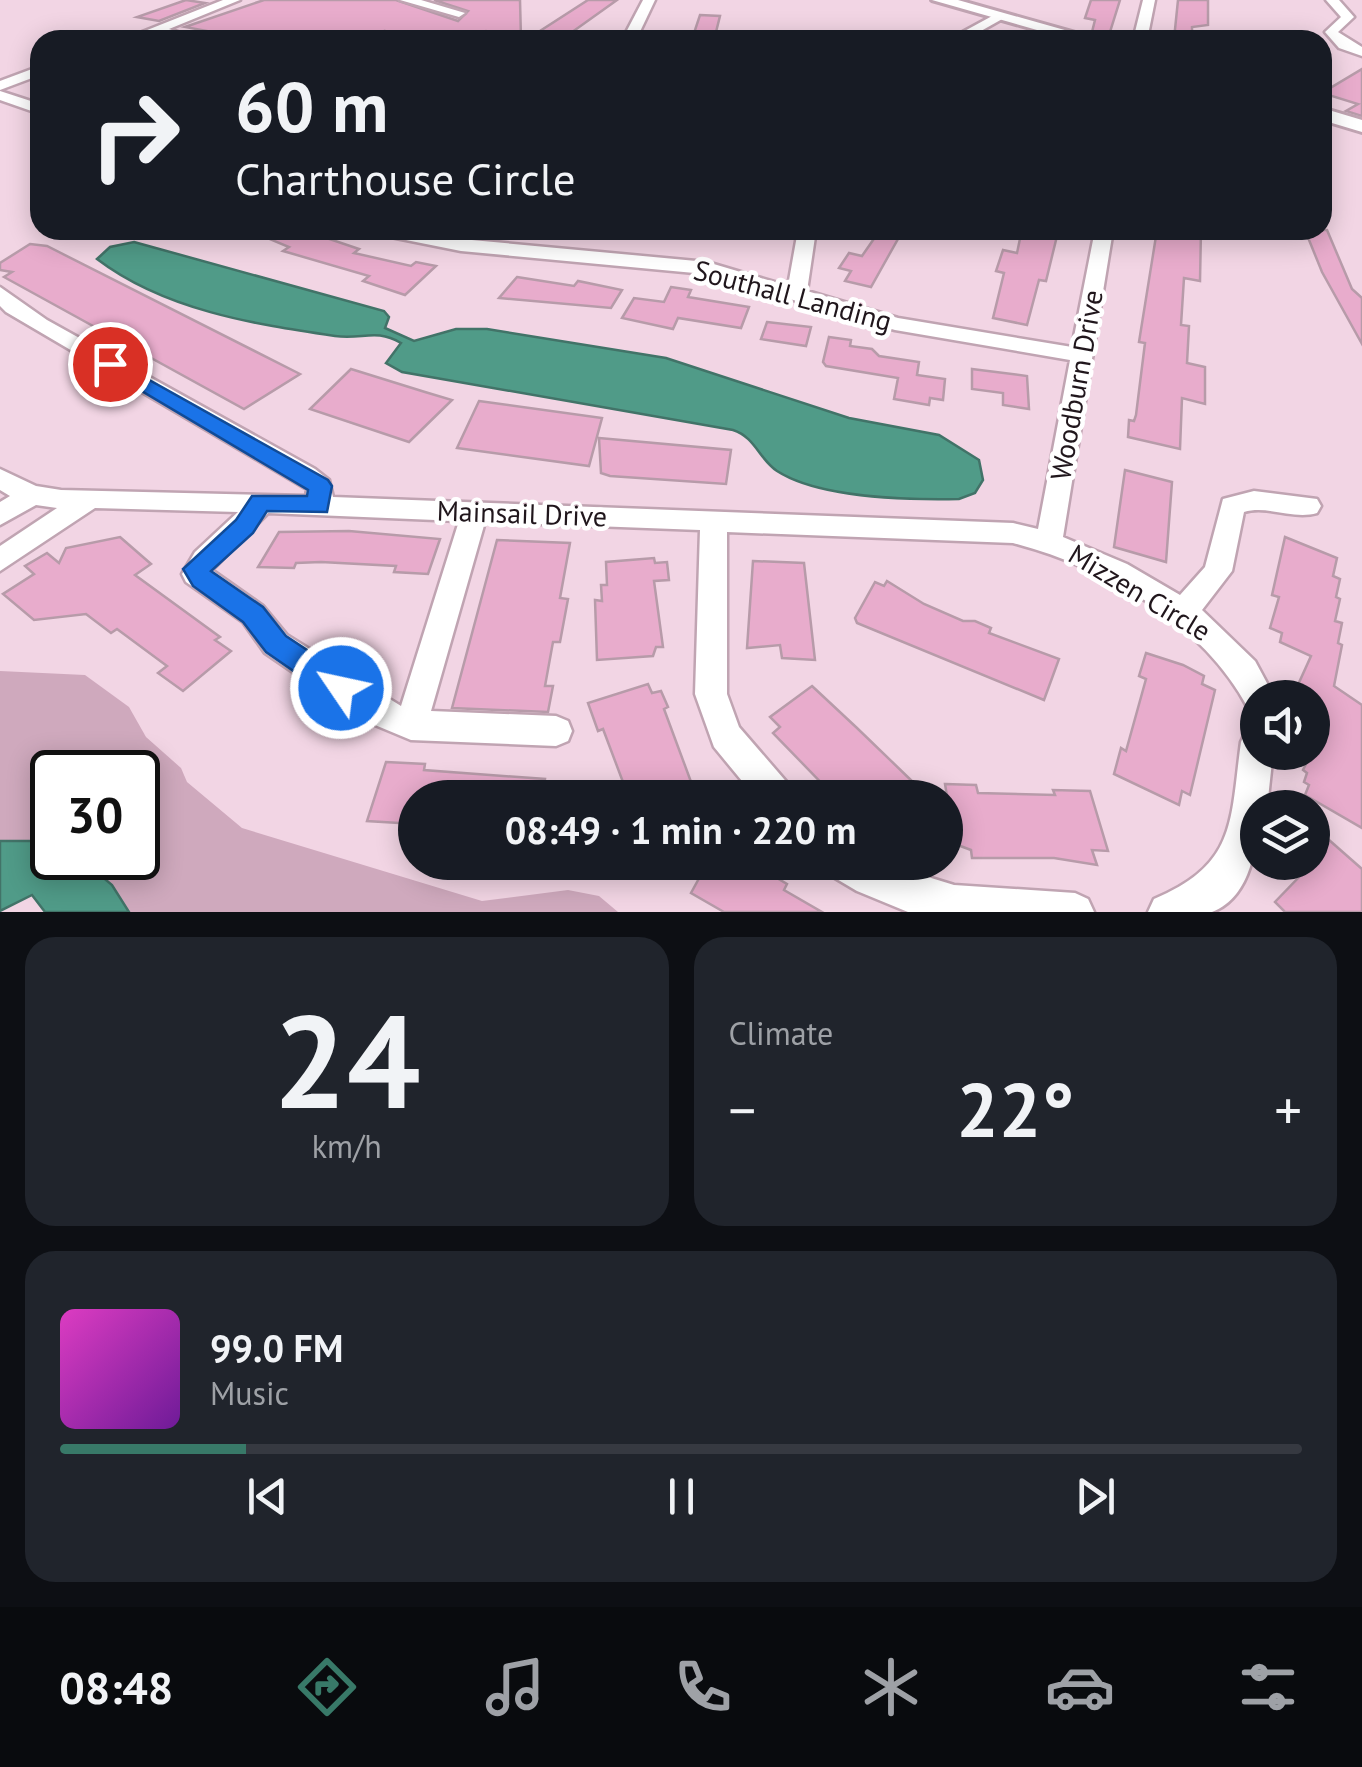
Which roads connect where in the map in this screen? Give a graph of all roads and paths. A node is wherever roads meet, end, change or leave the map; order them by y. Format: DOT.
graph roads {
  1 [pos="234,0"];
  2 [pos="406,0"];
  3 [pos="649,0"];
  4 [pos="920,0"];
  5 [pos="940,0"];
  6 [pos="1149,0"];
  7 [pos="1332,0"];
  8 [pos="459,13"];
  9 [pos="993,21"];
  10 [pos="158,30"];
  11 [pos="634,30"];
  12 [pos="975,30"];
  13 [pos="1024,30"];
  14 [pos="1040,30"];
  15 [pos="1142,30"];
  16 [pos="1332,31"];
  17 [pos="1332,34"];
  18 [pos="1362,52"];
  19 [pos="30,74"];
  20 [pos="0,86"];
  21 [pos="0,94"];
  22 [pos="30,105"];
  23 [pos="1332,107"];
  24 [pos="1362,116"];
  25 [pos="1332,117"];
  26 [pos="1362,126"];
  27 [pos="431,240"];
  28 [pos="536,240"];
  29 [pos="805,240"];
  30 [pos="1102,240"];
  31 [pos="532,250"];
  32 [pos="797,292"];
  33 [pos="0,293"];
  34 [pos="1082,354"];
  35 [pos="0,478"];
  36 [pos="28,497"];
  37 [pos="91,498"];
  38 [pos="261,502"];
  39 [pos="319,506"];
  40 [pos="1308,506"];
  41 [pos="475,511"];
  42 [pos="0,515"];
  43 [pos="714,521"];
  44 [pos="1049,541"];
  45 [pos="0,560"];
  46 [pos="1184,613"];
  47 [pos="1249,680"];
  48 [pos="411,725"];
  49 [pos="556,732"];
  50 [pos="1253,770"];
  51 [pos="763,780"];
  52 [pos="872,880"];
  53 [pos="1075,912"];
  54 [pos="1168,912"];
  1 -- 10 [label="street"];
  2 -- 8 [label="street"];
  3 -- 11 [label="street"];
  4 -- 9 [label="street"];
  5 -- 9 [label="street"];
  6 -- 15 [label="street"];
  7 -- 16 [label="street"];
  9 -- 12 [label="street"];
  9 -- 13 [label="street"];
  9 -- 14 [label="street"];
  17 -- 18 [label="street"];
  19 -- 20 [label="street"];
  21 -- 22 [label="street"];
  23 -- 24 [label="street"];
  25 -- 26 [label="street"];
  27 -- 31 [label="street, Southall Landing"];
  28 -- 31 [label="street"];
  29 -- 32 [label="street"];
  30 -- 34 [label="street, Woodburn Drive"];
  31 -- 32 [label="street, Southall Landing"];
  32 -- 34 [label="street, Southall Landing"];
  33 -- 39 [label="street"];
  34 -- 44 [label="street, Woodburn Drive"];
  35 -- 36 [label="street"];
  36 -- 37 [label="street, Mainsail Drive"];
  36 -- 42 [label="street"];
  37 -- 38 [label="street, Mainsail Drive"];
  37 -- 45 [label="street"];
  38 -- 39 [label="street, Mainsail Drive"];
  38 -- 48 [label="street"];
  39 -- 41 [label="street, Mainsail Drive"];
  40 -- 46 [label="street"];
  41 -- 43 [label="street, Mainsail Drive"];
  41 -- 48 [label="street"];
  43 -- 44 [label="street, Mainsail Drive"];
  43 -- 51 [label="street"];
  44 -- 46 [label="street, Mizzen Circle"];
  46 -- 47 [label="street, Mizzen Circle"];
  48 -- 49 [label="street"];
  50 -- 54 [label="street"];
  52 -- 53 [label="street"];
}
